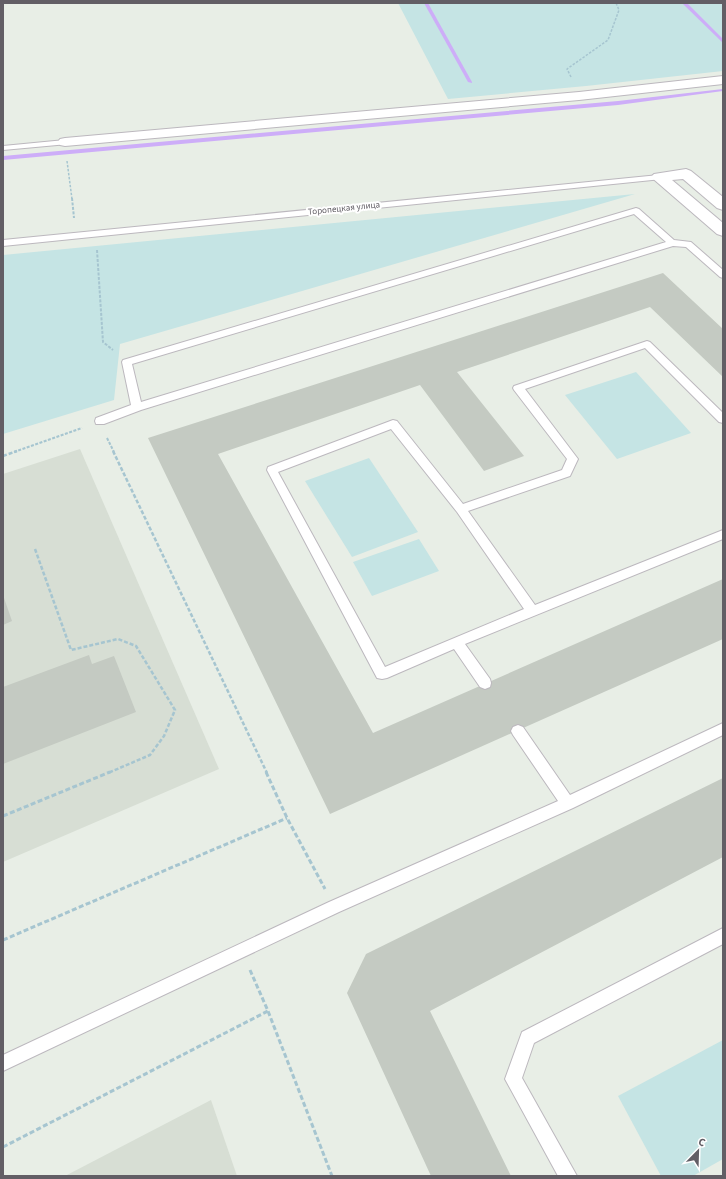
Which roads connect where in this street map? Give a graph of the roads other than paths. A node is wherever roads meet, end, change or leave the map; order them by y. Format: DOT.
graph roads {
  1 [pos="723,80"];
  2 [pos="65,142"];
  3 [pos="3,148"];
  4 [pos="659,177"];
  5 [pos="723,205"];
  6 [pos="723,231"];
  7 [pos="3,243"];
  8 [pos="672,243"];
  9 [pos="723,275"];
  10 [pos="137,407"];
  11 [pos="723,419"];
  12 [pos="100,421"];
  13 [pos="461,509"];
  14 [pos="723,534"];
  15 [pos="532,611"];
  16 [pos="456,642"];
  17 [pos="485,683"];
  18 [pos="723,730"];
  19 [pos="518,731"];
  20 [pos="568,803"];
  21 [pos="723,936"];
  22 [pos="3,1063"];
  23 [pos="568,1176"];
  1 -- 2 [label="street"];
  2 -- 3 [label="lane"];
  4 -- 5 [label="street, Торопецкая улица"];
  4 -- 6 [label="street"];
  4 -- 7 [label="lane, Торопецкая улица"];
  8 -- 9 [label="lane"];
  8 -- 10 [label="lane"];
  8 -- 10 [label="lane"];
  10 -- 12 [label="lane"];
  11 -- 13 [label="lane"];
  13 -- 15 [label="lane"];
  13 -- 16 [label="lane"];
  14 -- 15 [label="lane"];
  15 -- 16 [label="lane"];
  16 -- 17 [label="lane"];
  18 -- 20 [label="lane"];
  19 -- 20 [label="lane"];
  20 -- 22 [label="lane"];
  21 -- 23 [label="lane"];
}
